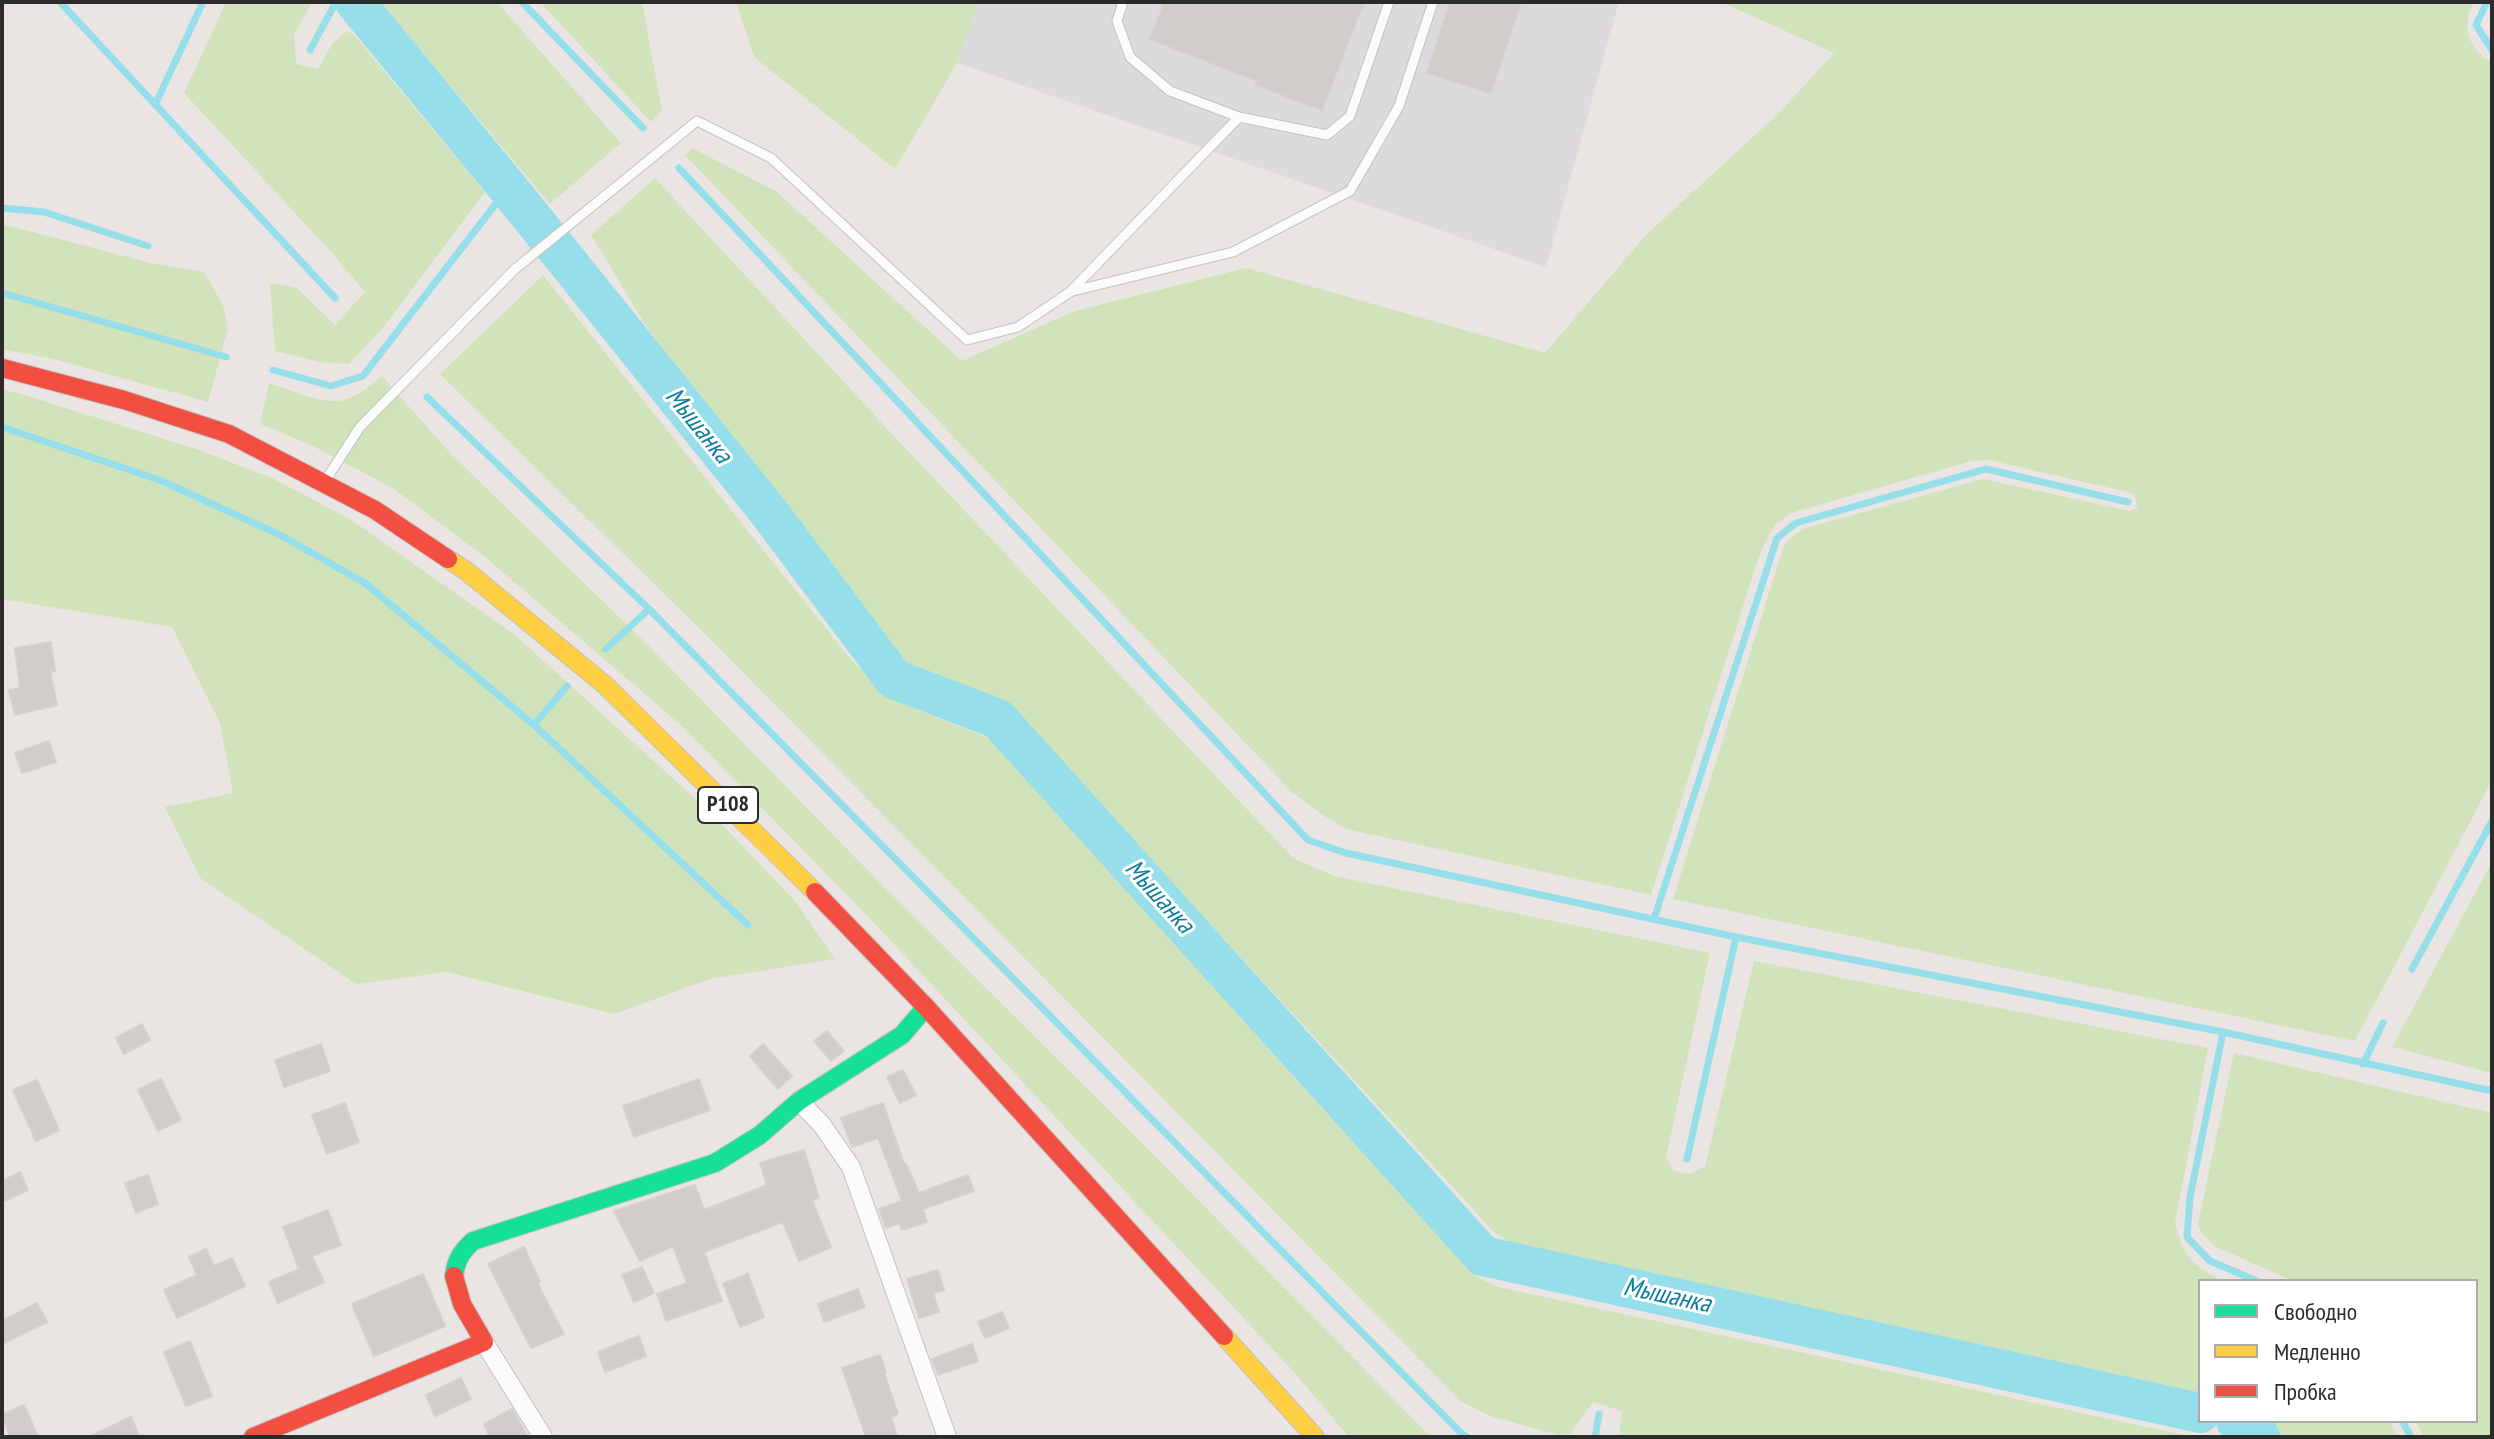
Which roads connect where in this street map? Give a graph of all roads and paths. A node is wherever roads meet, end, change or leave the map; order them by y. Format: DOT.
graph roads {
  1 [pos="1123,2"];
  2 [pos="1389,2"];
  3 [pos="1433,2"];
  4 [pos="1239,117"];
  5 [pos="1070,292"];
  6 [pos="2,368"];
  7 [pos="324,484"];
  8 [pos="926,1007"];
  9 [pos="799,1101"];
  10 [pos="484,1342"];
  11 [pos="253,1437"];
  12 [pos="543,1437"];
  13 [pos="947,1437"];
  14 [pos="1315,1437"];
  1 -- 4 [label="lane"];
  2 -- 4 [label="lane"];
  3 -- 5 [label="lane"];
  4 -- 5 [label="lane"];
  5 -- 7 [label="lane"];
  6 -- 7 [label="main road, Р108"];
  7 -- 8 [label="main road, Р108"];
  8 -- 9 [label="main road"];
  8 -- 14 [label="main road, Р108"];
  9 -- 10 [label="main road"];
  9 -- 13 [label="street"];
  10 -- 11 [label="main road"];
  10 -- 12 [label="street"];
}
